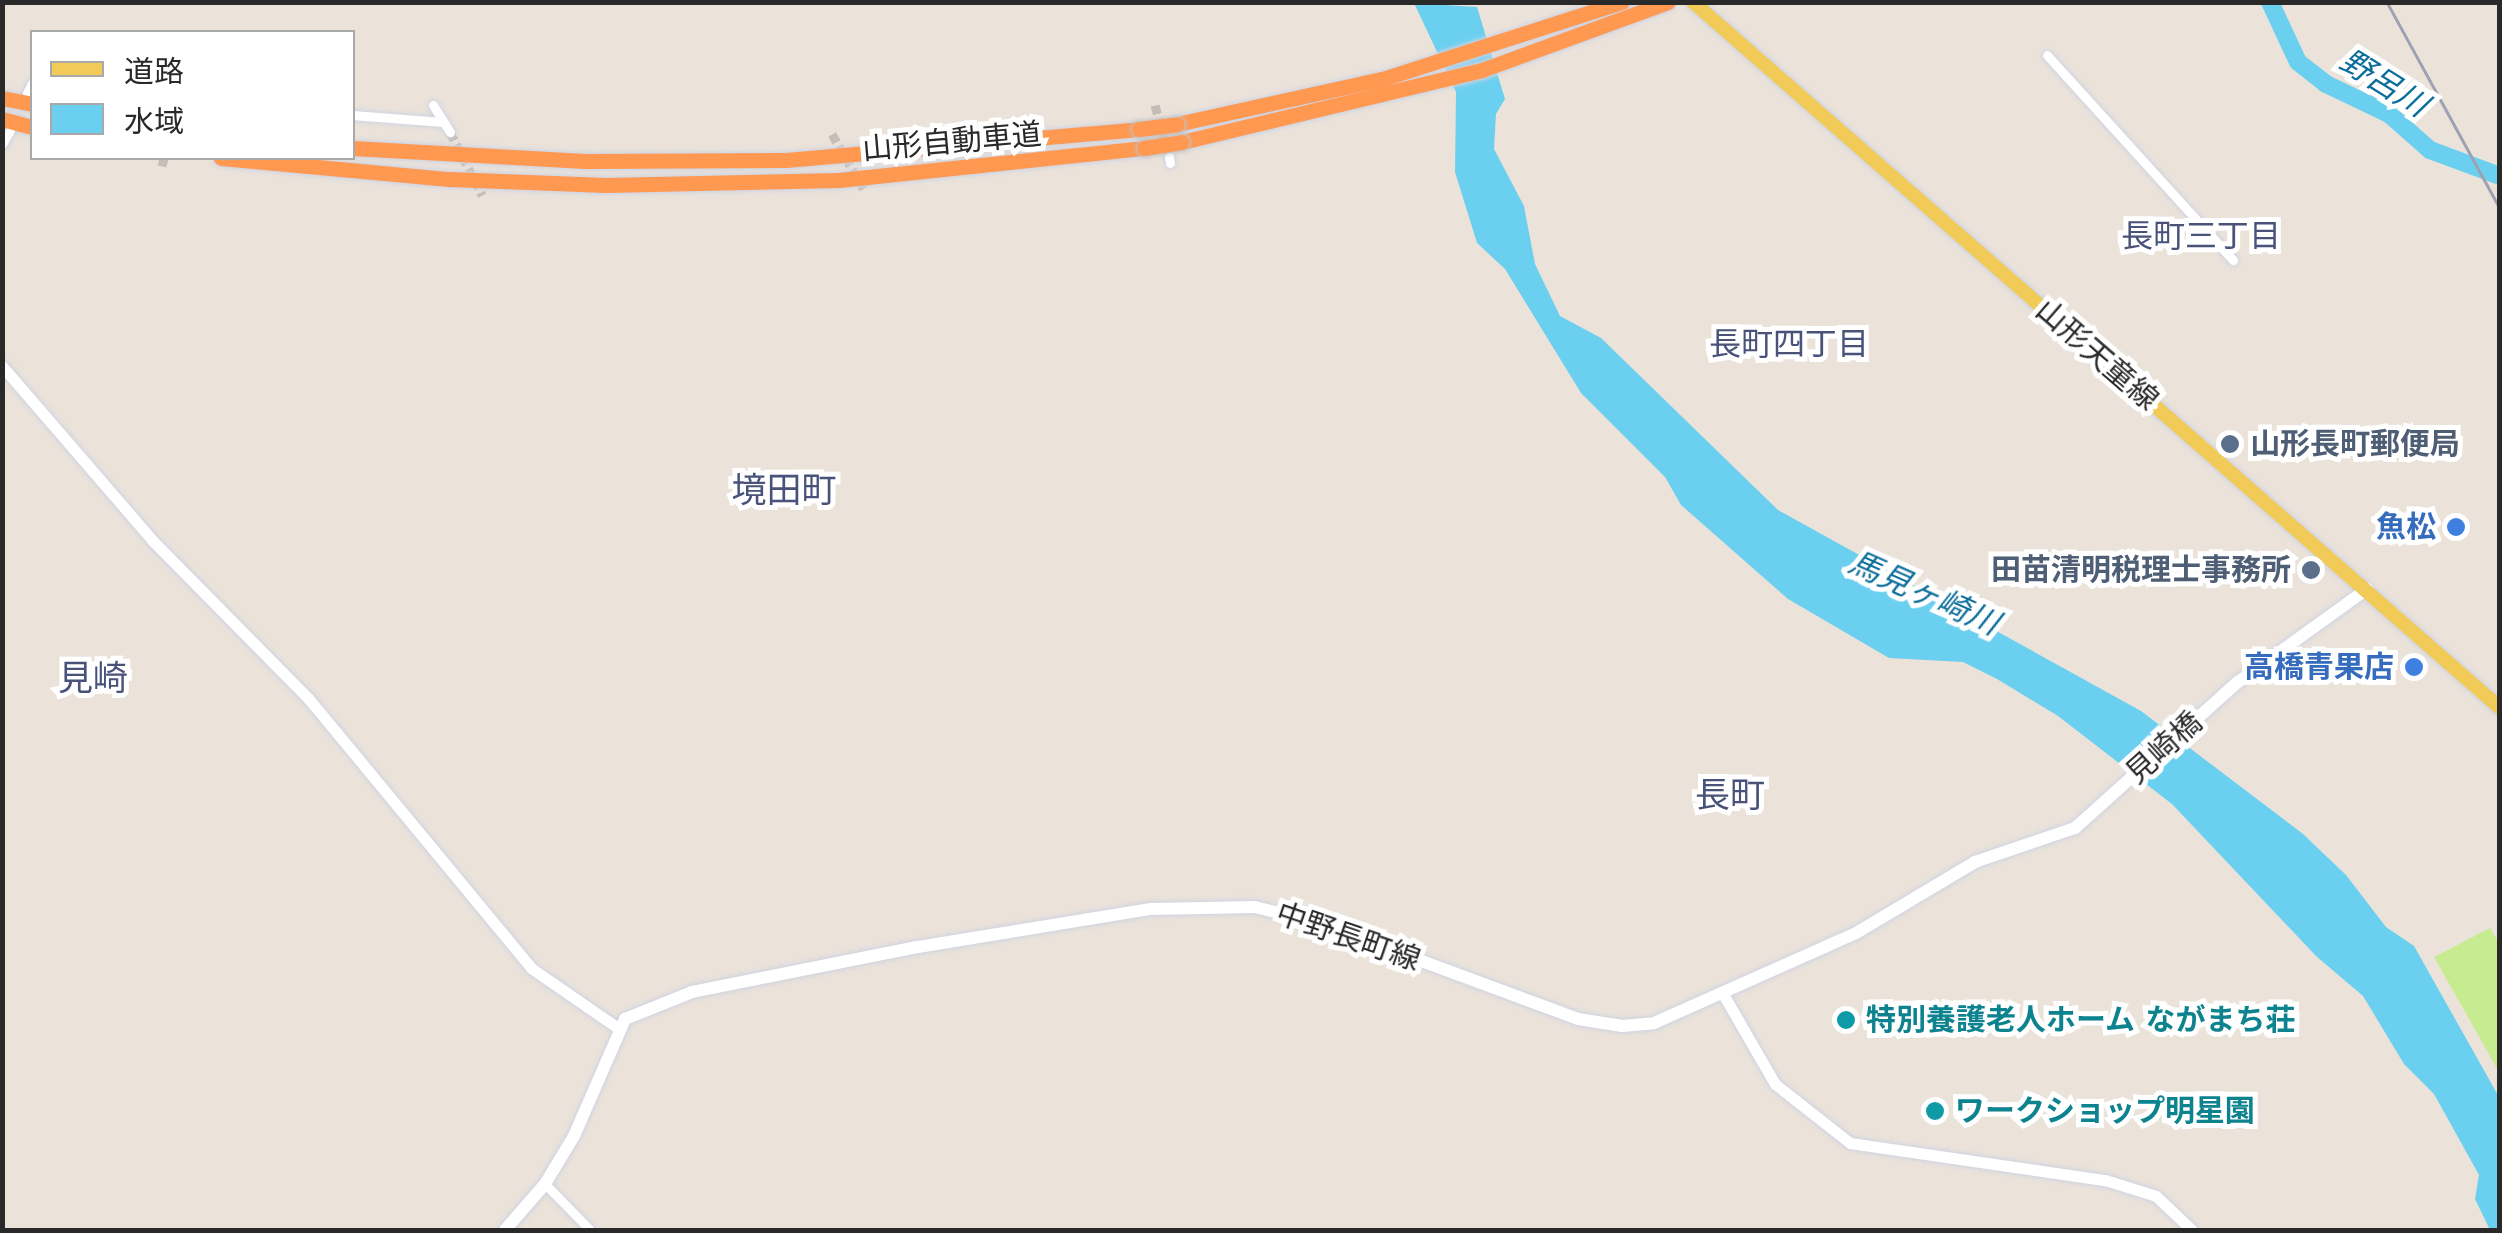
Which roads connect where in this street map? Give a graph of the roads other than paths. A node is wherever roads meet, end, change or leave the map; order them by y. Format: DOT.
graph roads {
  1 [pos="1622,2"];
  2 [pos="1693,2"];
  3 [pos="1661,6"];
  4 [pos="2047,56"];
  5 [pos="2,98"];
  6 [pos="30,99"];
  7 [pos="433,105"];
  8 [pos="355,115"];
  9 [pos="443,122"];
  10 [pos="6,125"];
  11 [pos="450,132"];
  12 [pos="2,144"];
  13 [pos="355,148"];
  14 [pos="243,160"];
  15 [pos="2233,260"];
  16 [pos="2,366"];
  17 [pos="2366,589"];
  18 [pos="2500,708"];
  19 [pos="2090,815"];
  20 [pos="1723,994"];
  21 [pos="618,1028"];
  22 [pos="545,1184"];
  23 [pos="505,1230"];
  24 [pos="590,1230"];
  25 [pos="2192,1230"];
  1 -- 13 [label="highway, 山形自動車道, bridge"];
  2 -- 17 [label="main road, 山形天童線"];
  3 -- 14 [label="highway, 山形自動車道, bridge"];
  4 -- 15 [label="street"];
  5 -- 6 [label="highway"];
  7 -- 9 [label="street"];
  8 -- 9 [label="street"];
  9 -- 11 [label="street"];
  10 -- 12 [label="street"];
  16 -- 21 [label="street"];
  17 -- 18 [label="main road, 山形天童線"];
  17 -- 19 [label="main road, 見崎橋"];
  19 -- 20 [label="main road, 中野長町線"];
  20 -- 21 [label="main road, 中野長町線"];
  20 -- 25 [label="street"];
  21 -- 22 [label="main road"];
  22 -- 23 [label="main road"];
  22 -- 24 [label="street"];
}
